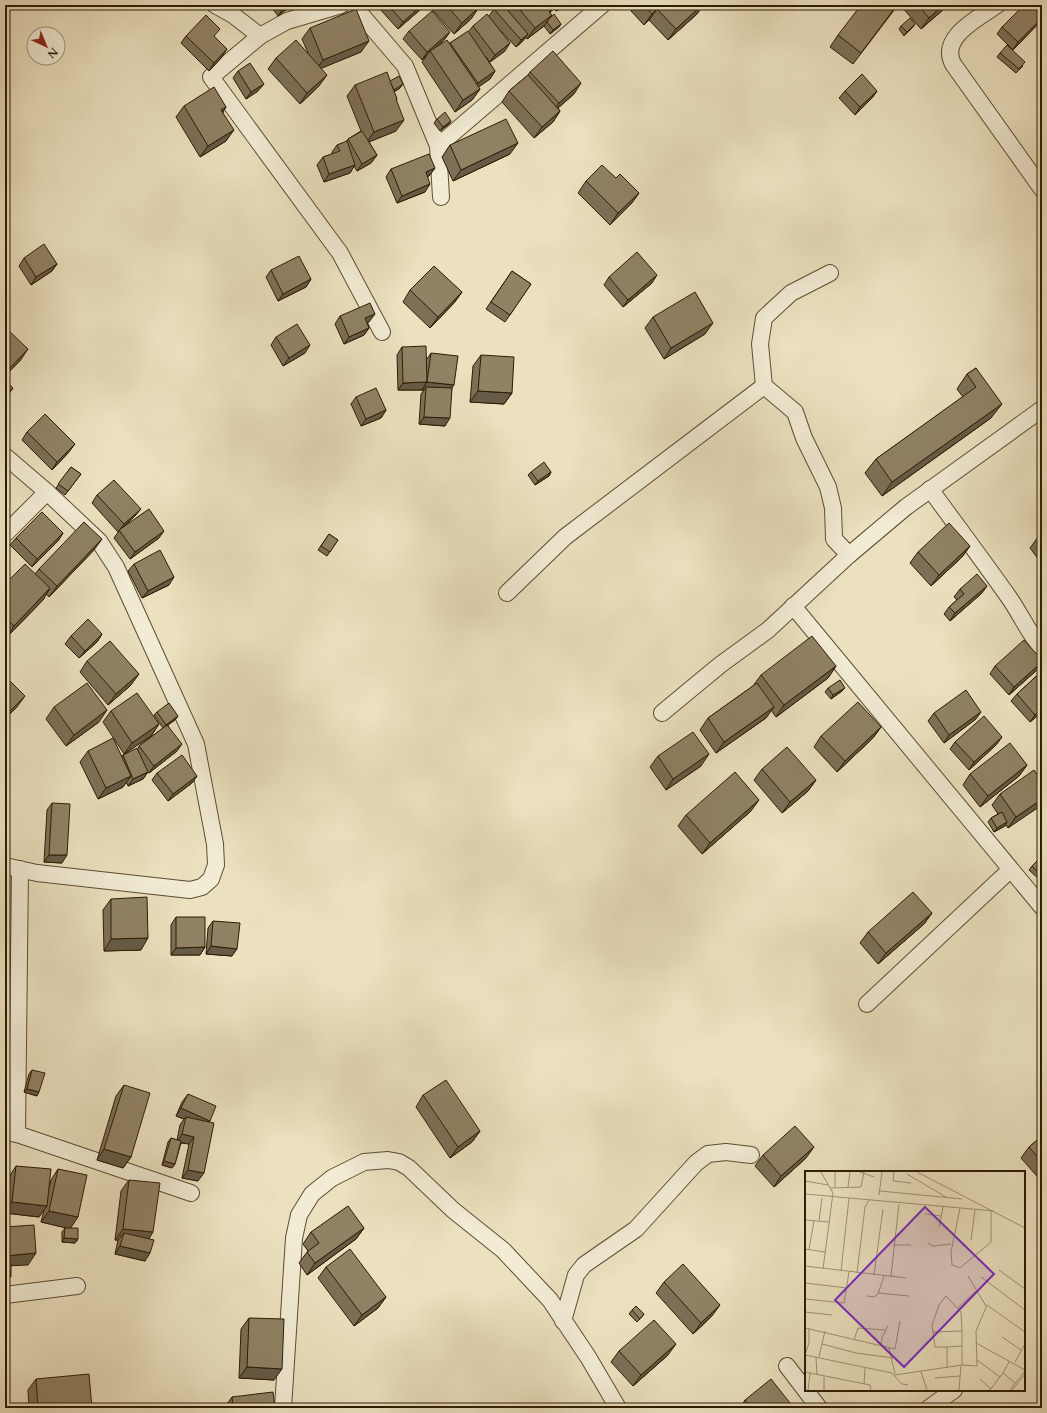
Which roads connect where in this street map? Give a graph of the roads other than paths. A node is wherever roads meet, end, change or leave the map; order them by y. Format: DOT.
graph roads {
  1 [pos="215,5"];
  2 [pos="341,5"];
  3 [pos="353,5"];
  4 [pos="602,5"];
  5 [pos="997,5"];
  6 [pos="260,36"];
  7 [pos="438,146"];
  8 [pos="1042,189"];
  9 [pos="441,197"];
  10 [pos="830,273"];
  11 [pos="382,332"];
  12 [pos="764,386"];
  13 [pos="1042,409"];
  14 [pos="5,456"];
  15 [pos="930,489"];
  16 [pos="47,492"];
  17 [pos="5,534"];
  18 [pos="849,555"];
  19 [pos="507,593"];
  20 [pos="793,606"];
  21 [pos="1042,648"];
  22 [pos="662,713"];
  23 [pos="12,868"];
  24 [pos="1010,870"];
  25 [pos="1042,907"];
  26 [pos="867,1004"];
  27 [pos="11,1133"];
  28 [pos="751,1155"];
  29 [pos="191,1193"];
  30 [pos="77,1286"];
  31 [pos="5,1295"];
  32 [pos="563,1321"];
  33 [pos="787,1366"];
  34 [pos="805,1390"];
  35 [pos="806,1391"];
  36 [pos="953,1391"];
  37 [pos="283,1408"];
  38 [pos="618,1408"];
  39 [pos="819,1408"];
  40 [pos="929,1408"];
  1 -- 6 [label="street"];
  2 -- 6 [label="street"];
  3 -- 7 [label="street"];
  4 -- 7 [label="street"];
  5 -- 8 [label="street"];
  6 -- 11 [label="street"];
  7 -- 9 [label="street"];
  10 -- 12 [label="street"];
  12 -- 18 [label="street"];
  12 -- 19 [label="street"];
  13 -- 15 [label="street"];
  14 -- 16 [label="street"];
  15 -- 18 [label="street"];
  15 -- 21 [label="street"];
  16 -- 17 [label="street"];
  16 -- 23 [label="street"];
  18 -- 20 [label="street"];
  20 -- 22 [label="street"];
  20 -- 24 [label="street"];
  23 -- 27 [label="street"];
  24 -- 25 [label="street"];
  24 -- 26 [label="street"];
  27 -- 29 [label="street"];
  28 -- 32 [label="street"];
  30 -- 31 [label="street"];
  32 -- 37 [label="street"];
  32 -- 38 [label="street"];
  33 -- 34 [label="street"];
  35 -- 39 [label="street"];
  36 -- 40 [label="street"];
}
